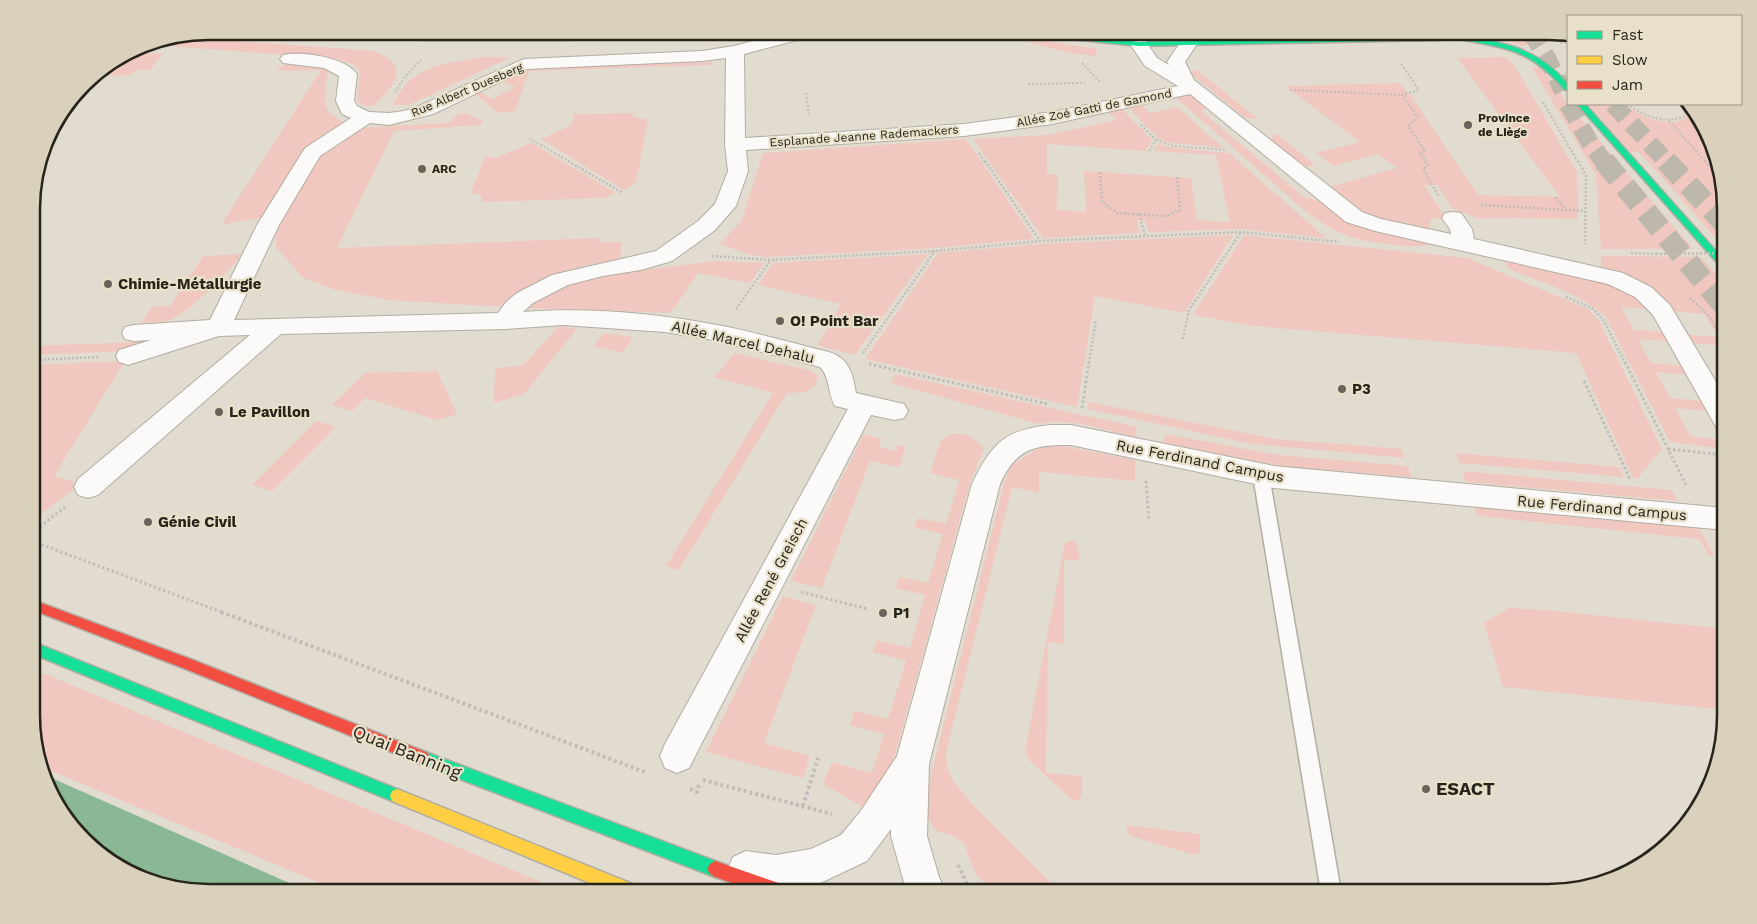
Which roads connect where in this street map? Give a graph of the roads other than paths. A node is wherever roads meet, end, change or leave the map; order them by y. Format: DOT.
graph roads {
  1 [pos="777,40"];
  2 [pos="1140,40"];
  3 [pos="1155,40"];
  4 [pos="1342,40"];
  5 [pos="1477,40"];
  6 [pos="1188,44"];
  7 [pos="735,51"];
  8 [pos="289,59"];
  9 [pos="1190,85"];
  10 [pos="1567,87"];
  11 [pos="1582,105"];
  12 [pos="366,116"];
  13 [pos="994,126"];
  14 [pos="735,145"];
  15 [pos="1455,222"];
  16 [pos="1430,224"];
  17 [pos="1717,257"];
  18 [pos="509,314"];
  19 [pos="275,327"];
  20 [pos="218,328"];
  21 [pos="134,333"];
  22 [pos="128,356"];
  23 [pos="864,404"];
  24 [pos="1717,406"];
  25 [pos="894,411"];
  26 [pos="1261,475"];
  27 [pos="88,487"];
  28 [pos="1714,518"];
  29 [pos="40,608"];
  30 [pos="40,651"];
  31 [pos="677,756"];
  32 [pos="912,764"];
  33 [pos="698,863"];
  34 [pos="612,884"];
  35 [pos="758,884"];
  36 [pos="922,884"];
  37 [pos="1330,884"];
  1 -- 7 [label="street, Rue Albert Duesberg"];
  2 -- 9 [label="street"];
  3 -- 6 [label="main road"];
  4 -- 6 [label="main road"];
  5 -- 10 [label="main road"];
  6 -- 9 [label="street"];
  7 -- 12 [label="street, Rue Albert Duesberg"];
  7 -- 14 [label="street"];
  8 -- 12 [label="street, Rue Albert Duesberg"];
  9 -- 13 [label="street, Allée Zoé Gatti de Gamond"];
  9 -- 24 [label="street"];
  11 -- 17 [label="main road"];
  12 -- 20 [label="street"];
  13 -- 14 [label="street, Esplanade Jeanne Rademackers"];
  14 -- 18 [label="street"];
  15 -- 16 [label="street"];
  18 -- 19 [label="street, Allée Marcel Dehalu"];
  18 -- 23 [label="street, Allée Marcel Dehalu"];
  19 -- 20 [label="street, Allée Marcel Dehalu"];
  19 -- 27 [label="street"];
  20 -- 21 [label="street"];
  20 -- 22 [label="street"];
  23 -- 25 [label="street, Allée Marcel Dehalu"];
  23 -- 31 [label="street, Allée René Greisch"];
  26 -- 28 [label="street, Rue Ferdinand Campus"];
  26 -- 32 [label="street, Rue Ferdinand Campus"];
  26 -- 37 [label="lane"];
  29 -- 33 [label="main road, Quai Banning"];
  30 -- 34 [label="main road"];
  32 -- 33 [label="street"];
  32 -- 36 [label="street"];
  33 -- 35 [label="main road, Quai Banning"];
}
